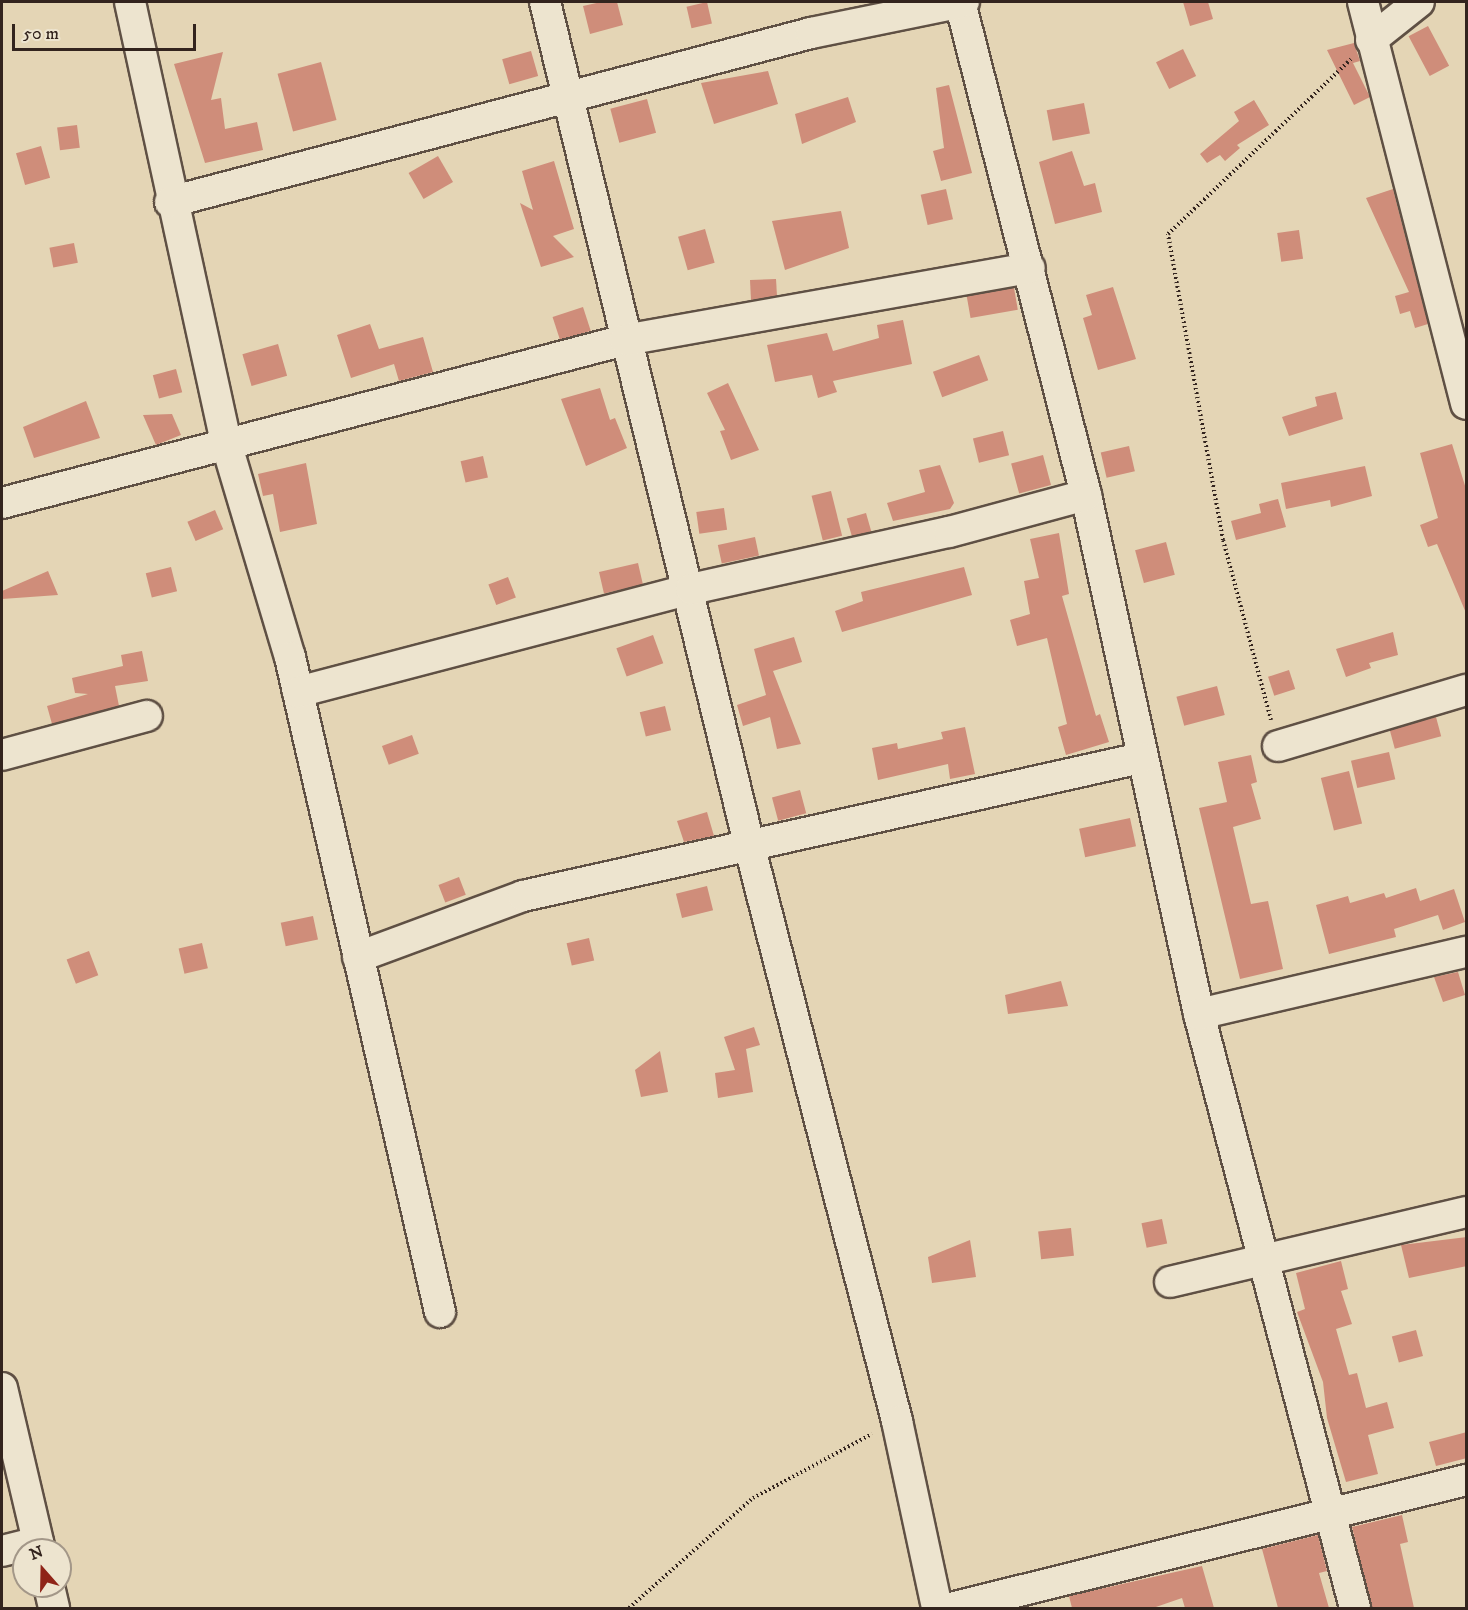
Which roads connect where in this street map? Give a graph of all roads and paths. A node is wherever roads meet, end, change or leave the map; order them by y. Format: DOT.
graph roads {
  1 [pos="130,2"];
  2 [pos="545,2"];
  3 [pos="962,2"];
  4 [pos="1363,2"];
  5 [pos="1419,2"];
  6 [pos="1371,40"];
  7 [pos="568,95"];
  8 [pos="170,202"];
  9 [pos="1030,268"];
  10 [pos="626,340"];
  11 [pos="1467,404"];
  12 [pos="227,446"];
  13 [pos="1086,495"];
  14 [pos="2,503"];
  15 [pos="691,589"];
  16 [pos="1467,690"];
  17 [pos="298,692"];
  18 [pos="147,716"];
  19 [pos="1278,746"];
  20 [pos="2,755"];
  21 [pos="1140,758"];
  22 [pos="750,848"];
  23 [pos="1467,952"];
  24 [pos="358,957"];
  25 [pos="1199,1014"];
  26 [pos="1467,1212"];
  27 [pos="1265,1256"];
  28 [pos="1170,1281"];
  29 [pos="440,1312"];
  30 [pos="2,1389"];
  31 [pos="897,1421"];
  32 [pos="1467,1480"];
  33 [pos="1332,1514"];
  34 [pos="37,1538"];
  35 [pos="629,1608"];
  36 [pos="937,1608"];
  37 [pos="951,1608"];
  38 [pos="1355,1608"];
  1 -- 8 [label="street"];
  2 -- 7 [label="street"];
  3 -- 7 [label="street"];
  3 -- 9 [label="street"];
  4 -- 6 [label="street"];
  5 -- 6 [label="street"];
  6 -- 11 [label="street"];
  6 -- 19 [label="path"];
  7 -- 8 [label="street"];
  7 -- 10 [label="street"];
  8 -- 12 [label="street"];
  9 -- 10 [label="street"];
  9 -- 13 [label="street"];
  10 -- 12 [label="street"];
  10 -- 15 [label="street"];
  12 -- 14 [label="street"];
  12 -- 17 [label="street"];
  13 -- 15 [label="street"];
  13 -- 21 [label="street"];
  15 -- 17 [label="street"];
  15 -- 22 [label="street"];
  16 -- 19 [label="street"];
  17 -- 24 [label="street"];
  18 -- 20 [label="street"];
  21 -- 22 [label="street"];
  21 -- 25 [label="street"];
  22 -- 24 [label="street"];
  22 -- 31 [label="street"];
  23 -- 25 [label="street"];
  24 -- 29 [label="street"];
  25 -- 27 [label="street"];
  26 -- 27 [label="street"];
  27 -- 28 [label="street"];
  27 -- 33 [label="street"];
  30 -- 34 [label="street"];
  31 -- 35 [label="path"];
  31 -- 36 [label="street"];
  32 -- 33 [label="street"];
  33 -- 37 [label="street"];
  33 -- 38 [label="street"];
}
